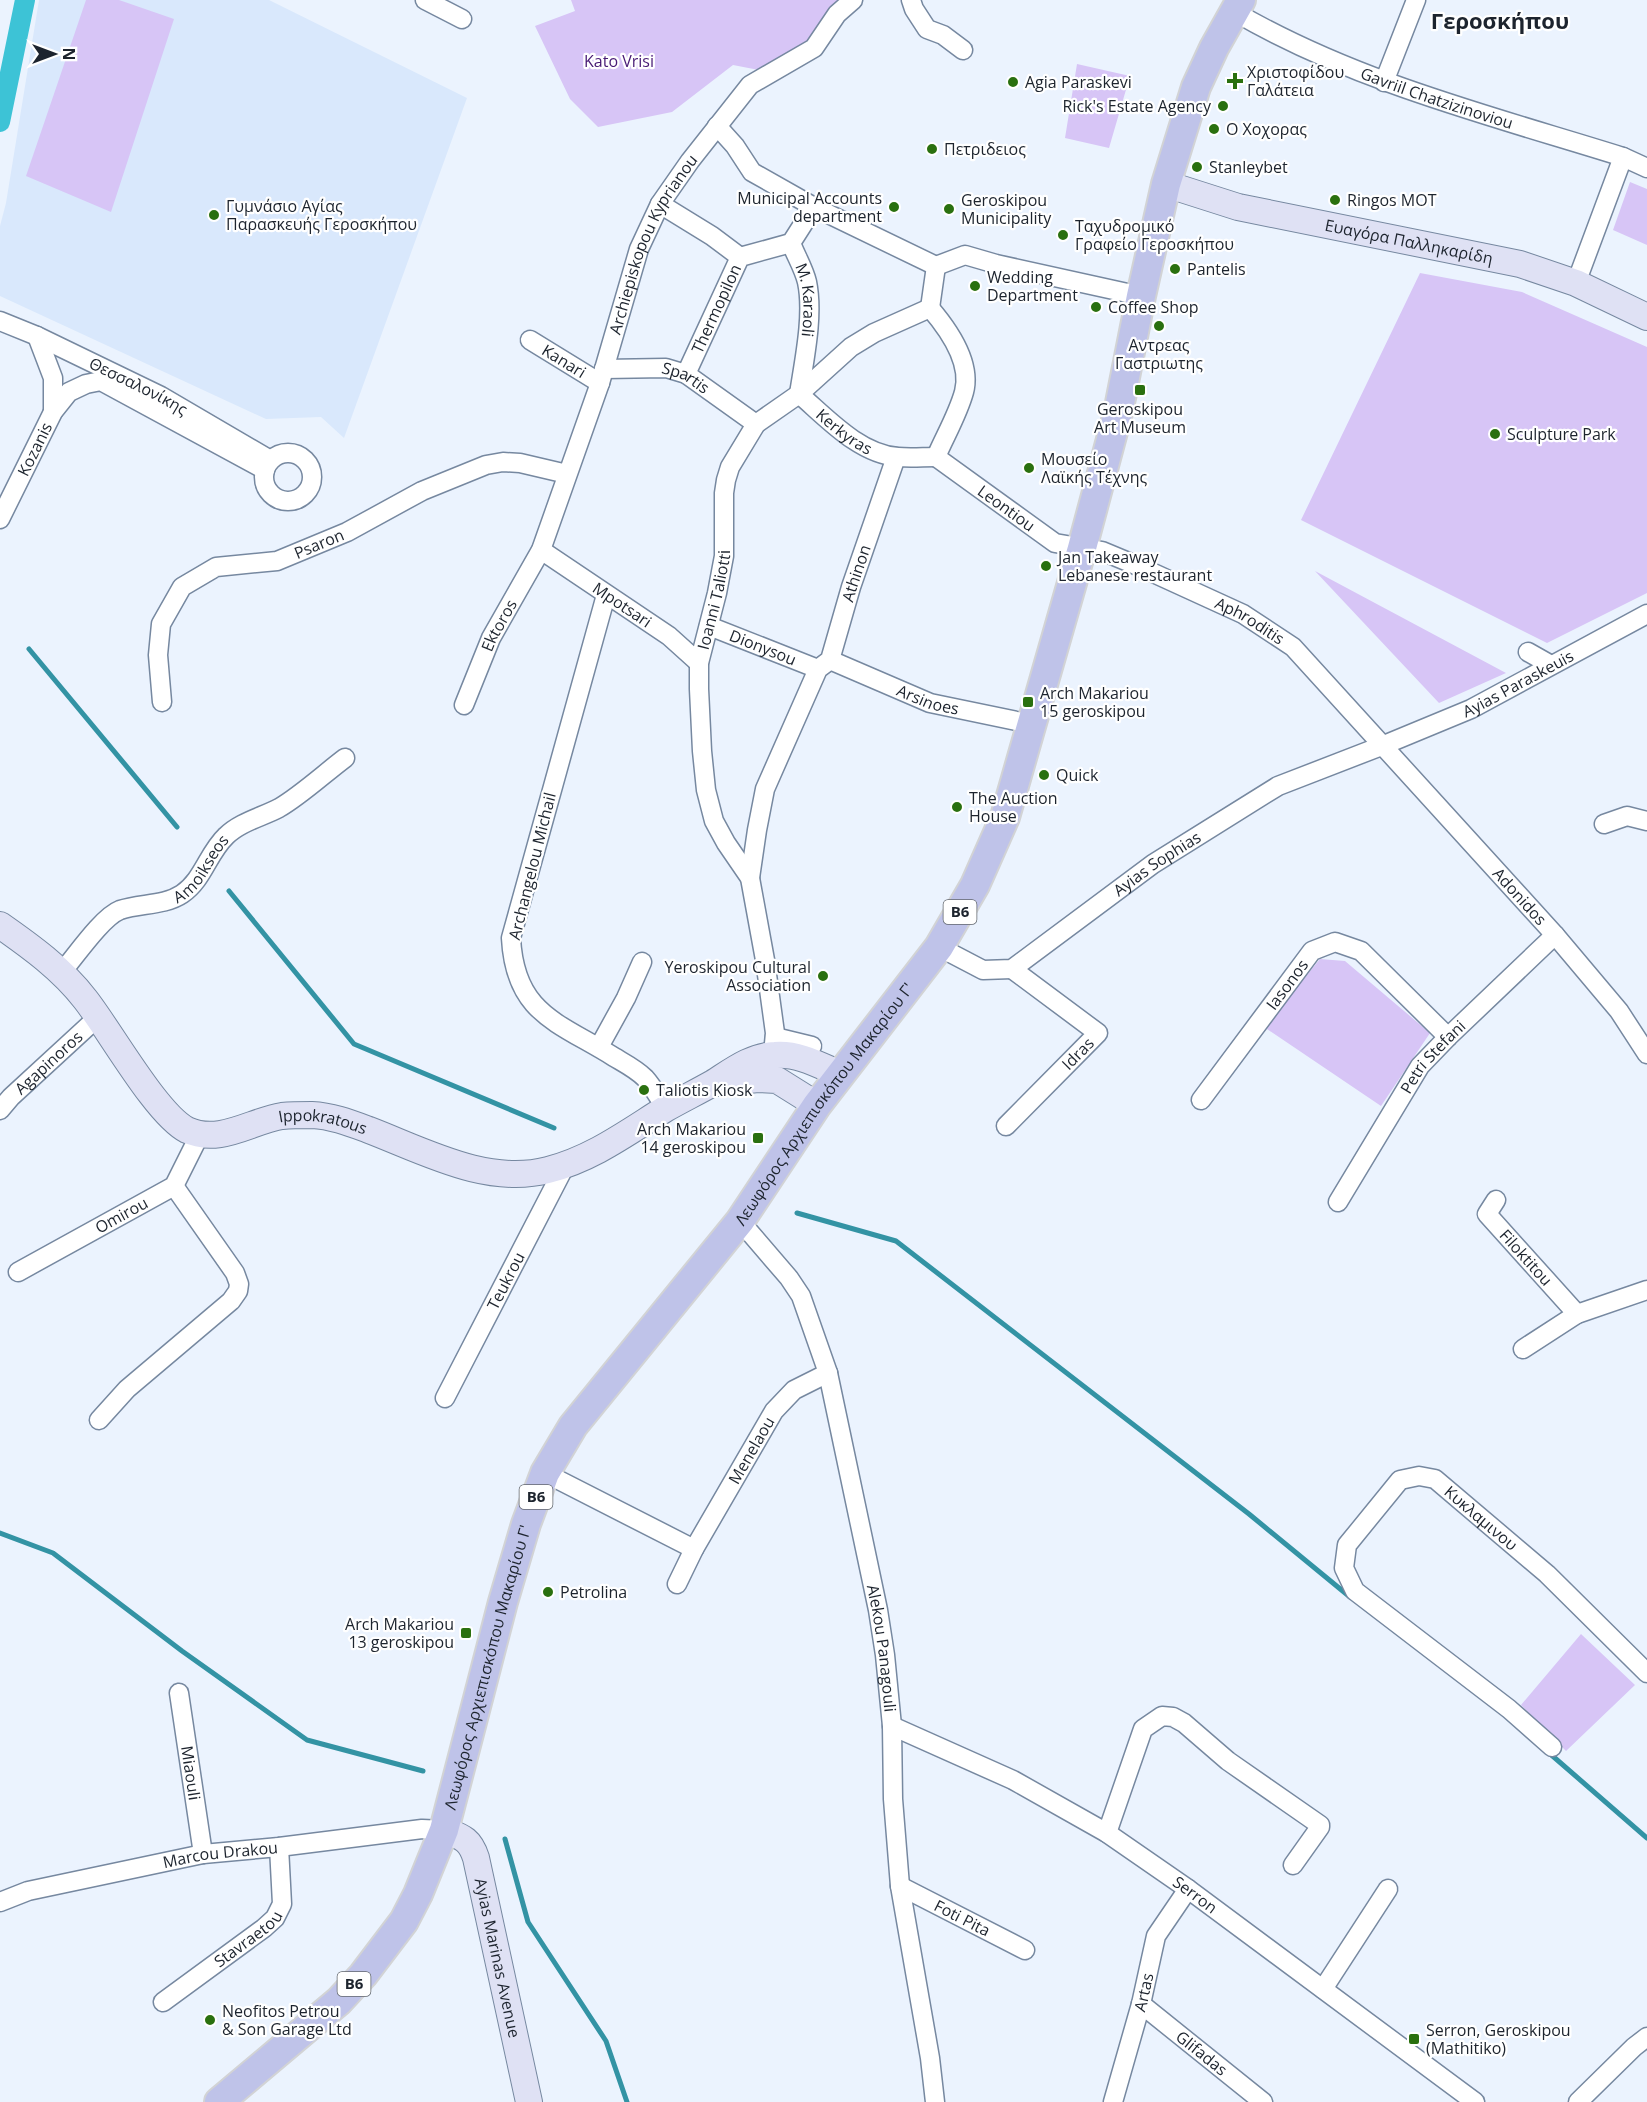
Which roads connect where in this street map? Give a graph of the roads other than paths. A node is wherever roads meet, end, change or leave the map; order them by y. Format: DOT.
graph roads {
  1 [pos="425,0"];
  2 [pos="852,0"];
  3 [pos="911,0"];
  4 [pos="1416,0"];
  5 [pos="1238,6"];
  6 [pos="462,19"];
  7 [pos="963,50"];
  8 [pos="1384,82"];
  9 [pos="717,126"];
  10 [pos="1623,157"];
  11 [pos="1647,168"];
  12 [pos="1166,184"];
  13 [pos="660,204"];
  14 [pos="814,207"];
  15 [pos="791,243"];
  16 [pos="740,257"];
  17 [pos="936,266"];
  18 [pos="1576,283"];
  19 [pos="1141,296"];
  20 [pos="930,308"];
  21 [pos="1647,317"];
  22 [pos="0,321"];
  23 [pos="37,336"];
  24 [pos="530,340"];
  25 [pos="686,374"];
  26 [pos="602,376"];
  27 [pos="101,381"];
  28 [pos="800,394"];
  29 [pos="53,412"];
  30 [pos="756,424"];
  31 [pos="896,457"];
  32 [pos="936,457"];
  33 [pos="567,474"];
  34 [pos="0,519"];
  35 [pos="1082,548"];
  36 [pos="540,550"];
  37 [pos="606,595"];
  38 [pos="1647,614"];
  39 [pos="709,626"];
  40 [pos="1528,652"];
  41 [pos="699,663"];
  42 [pos="824,664"];
  43 [pos="1551,665"];
  44 [pos="162,702"];
  45 [pos="464,705"];
  46 [pos="1031,724"];
  47 [pos="1384,745"];
  48 [pos="345,758"];
  49 [pos="1647,821"];
  50 [pos="1605,824"];
  51 [pos="750,878"];
  52 [pos="0,925"];
  53 [pos="1555,935"];
  54 [pos="939,947"];
  55 [pos="642,962"];
  56 [pos="1012,969"];
  57 [pos="61,974"];
  58 [pos="98,1017"];
  59 [pos="1448,1037"];
  60 [pos="774,1046"];
  61 [pos="812,1046"];
  62 [pos="599,1047"];
  63 [pos="1646,1052"];
  64 [pos="840,1074"];
  65 [pos="712,1083"];
  66 [pos="1201,1100"];
  67 [pos="817,1105"];
  68 [pos="666,1108"];
  69 [pos="0,1110"];
  70 [pos="1006,1126"];
  71 [pos="200,1134"];
  72 [pos="566,1164"];
  73 [pos="174,1186"];
  74 [pos="1496,1200"];
  75 [pos="1338,1202"];
  76 [pos="741,1221"];
  77 [pos="18,1272"];
  78 [pos="1647,1290"];
  79 [pos="1577,1314"];
  80 [pos="1523,1348"];
  81 [pos="828,1373"];
  82 [pos="445,1398"];
  83 [pos="99,1420"];
  84 [pos="545,1473"];
  85 [pos="694,1549"];
  86 [pos="677,1584"];
  87 [pos="1647,1673"];
  88 [pos="179,1693"];
  89 [pos="892,1726"];
  90 [pos="1552,1747"];
  91 [pos="444,1830"];
  92 [pos="1107,1833"];
  93 [pos="279,1847"];
  94 [pos="203,1854"];
  95 [pos="1293,1865"];
  96 [pos="900,1886"];
  97 [pos="1188,1889"];
  98 [pos="1388,1889"];
  99 [pos="0,1902"];
  100 [pos="1026,1950"];
  101 [pos="1323,1989"];
  102 [pos="163,2001"];
  103 [pos="1141,2004"];
  104 [pos="1647,2037"];
  105 [pos="1590,2098"];
  106 [pos="219,2102"];
  107 [pos="529,2102"];
  108 [pos="935,2102"];
  109 [pos="1113,2102"];
  110 [pos="1263,2102"];
  111 [pos="1475,2102"];
  1 -- 6 [label="street"];
  2 -- 9 [label="street, Archiepiskopou Kyprianou"];
  3 -- 7 [label="street"];
  4 -- 8 [label="street"];
  5 -- 8 [label="street, Gavriil Chatzizinoviou"];
  5 -- 12 [label="main road, Λεωφόρος Αρχιεπισκόπου Μακαρίου Γ' / B6"];
  8 -- 10 [label="street, Gavriil Chatzizinoviou"];
  9 -- 13 [label="street, Archiepiskopou Kyprianou"];
  9 -- 14 [label="street"];
  10 -- 11 [label="street, Gavriil Chatzizinoviou"];
  10 -- 18 [label="street"];
  12 -- 18 [label="street, Ευαγόρα Παλληκαρίδη"];
  12 -- 19 [label="main road, Λεωφόρος Αρχιεπισκόπου Μακαρίου Γ' / B6"];
  13 -- 16 [label="street"];
  13 -- 26 [label="street, Archiepiskopou Kyprianou"];
  14 -- 15 [label="street"];
  14 -- 17 [label="street"];
  15 -- 16 [label="street, Thermopilon"];
  15 -- 28 [label="street, M. Karaoli"];
  16 -- 25 [label="street, Thermopilon"];
  17 -- 19 [label="street"];
  17 -- 20 [label="street"];
  18 -- 21 [label="street, Ευαγόρα Παλληκαρίδη"];
  19 -- 35 [label="main road, Λεωφόρος Αρχιεπισκόπου Μακαρίου Γ' / B6"];
  20 -- 28 [label="street, Ioanni Taliotti"];
  20 -- 32 [label="street"];
  22 -- 23 [label="street, Θεσσαλονίκης"];
  23 -- 27 [label="street, Θεσσαλονίκης"];
  23 -- 29 [label="street, Kozanis"];
  24 -- 26 [label="street, Kanari"];
  25 -- 26 [label="street, Spartis"];
  25 -- 30 [label="street, Spartis"];
  26 -- 33 [label="street, Archiepiskopou Kyprianou"];
  27 -- 29 [label="street, Kozanis"];
  28 -- 30 [label="street, Ioanni Taliotti"];
  28 -- 31 [label="street, Kerkyras"];
  29 -- 34 [label="street, Kozanis"];
  30 -- 39 [label="street, Ioanni Taliotti"];
  31 -- 32 [label="street"];
  31 -- 42 [label="street, Athinon"];
  32 -- 35 [label="street, Leontiou"];
  33 -- 36 [label="street, Archiepiskopou Kyprianou"];
  33 -- 44 [label="street, Psaron"];
  35 -- 46 [label="main road, Λεωφόρος Αρχιεπισκόπου Μακαρίου Γ' / B6"];
  35 -- 47 [label="street, Aphroditis"];
  36 -- 37 [label="street, Mpotsari"];
  36 -- 45 [label="street, Ektoros"];
  37 -- 41 [label="street, Mpotsari"];
  37 -- 62 [label="street, Archangelou Michail"];
  38 -- 43 [label="street, Ayias Paraskeuis"];
  39 -- 41 [label="street, Ioanni Taliotti"];
  39 -- 42 [label="street, Dionysou"];
  40 -- 43 [label="street"];
  41 -- 51 [label="street, Ioanni Taliotti"];
  42 -- 46 [label="street, Arsinoes"];
  42 -- 51 [label="street, Athinon"];
  43 -- 47 [label="street, Ayias Paraskeuis"];
  46 -- 54 [label="main road, Λεωφόρος Αρχιεπισκόπου Μακαρίου Γ' / B6"];
  47 -- 53 [label="street, Adonidos"];
  47 -- 56 [label="street, Ayias Sophias"];
  48 -- 57 [label="street, Amoikseos"];
  49 -- 50 [label="street"];
  51 -- 60 [label="street, Ioanni Taliotti"];
  52 -- 57 [label="street"];
  53 -- 59 [label="street, Petri Stefani"];
  53 -- 63 [label="street, Adonidos"];
  54 -- 56 [label="street"];
  54 -- 64 [label="main road, Λεωφόρος Αρχιεπισκόπου Μακαρίου Γ' / B6"];
  55 -- 62 [label="street"];
  56 -- 70 [label="street, Idras"];
  57 -- 58 [label="street"];
  58 -- 69 [label="street, Agapinoros"];
  58 -- 71 [label="street"];
  59 -- 66 [label="street, Iasonos"];
  59 -- 75 [label="street, Petri Stefani"];
  60 -- 61 [label="street"];
  60 -- 64 [label="street, Ippokratous"];
  60 -- 65 [label="street, Ippokratous"];
  62 -- 68 [label="street, Archangelou Michail"];
  64 -- 67 [label="main road, Λεωφόρος Αρχιεπισκόπου Μακαρίου Γ' / B6"];
  65 -- 67 [label="street, Ippokratous"];
  65 -- 68 [label="street, Ippokratous"];
  67 -- 76 [label="main road, Λεωφόρος Αρχιεπισκόπου Μακαρίου Γ' / B6"];
  68 -- 72 [label="street, Ippokratous"];
  71 -- 72 [label="street, Ippokratous"];
  71 -- 73 [label="street"];
  72 -- 82 [label="street, Teukrou"];
  73 -- 77 [label="street, Omirou"];
  73 -- 83 [label="street"];
  74 -- 79 [label="street, Filoktitou"];
  76 -- 81 [label="street, Alekou Panagouli"];
  76 -- 84 [label="main road, Λεωφόρος Αρχιεπισκόπου Μακαρίου Γ' / B6"];
  78 -- 79 [label="street"];
  79 -- 80 [label="street"];
  81 -- 85 [label="street, Menelaou"];
  81 -- 89 [label="street, Alekou Panagouli"];
  84 -- 85 [label="street"];
  84 -- 91 [label="main road, Λεωφόρος Αρχιεπισκόπου Μακαρίου Γ' / B6"];
  85 -- 86 [label="street, Menelaou"];
  87 -- 90 [label="street, Κυκλαμινου"];
  88 -- 94 [label="street, Miaouli"];
  89 -- 92 [label="street, Serron"];
  89 -- 96 [label="street, Alekou Panagouli"];
  91 -- 93 [label="street, Marcou Drakou"];
  91 -- 106 [label="main road, Λεωφόρος Αρχιεπισκόπου Μακαρίου Γ' / B6"];
  91 -- 107 [label="street, Ayias Marinas Avenue"];
  92 -- 95 [label="street"];
  92 -- 97 [label="street, Serron"];
  93 -- 94 [label="street, Marcou Drakou"];
  93 -- 102 [label="street, Stavraetou"];
  94 -- 99 [label="street, Marcou Drakou"];
  96 -- 100 [label="street, Foti Pita"];
  96 -- 108 [label="street, Alekou Panagouli"];
  97 -- 101 [label="street, Serron"];
  97 -- 103 [label="street, Artas"];
  98 -- 101 [label="street"];
  101 -- 111 [label="street, Serron"];
  103 -- 109 [label="street, Artas"];
  103 -- 110 [label="street, Glifadas"];
  104 -- 105 [label="street"];
}
